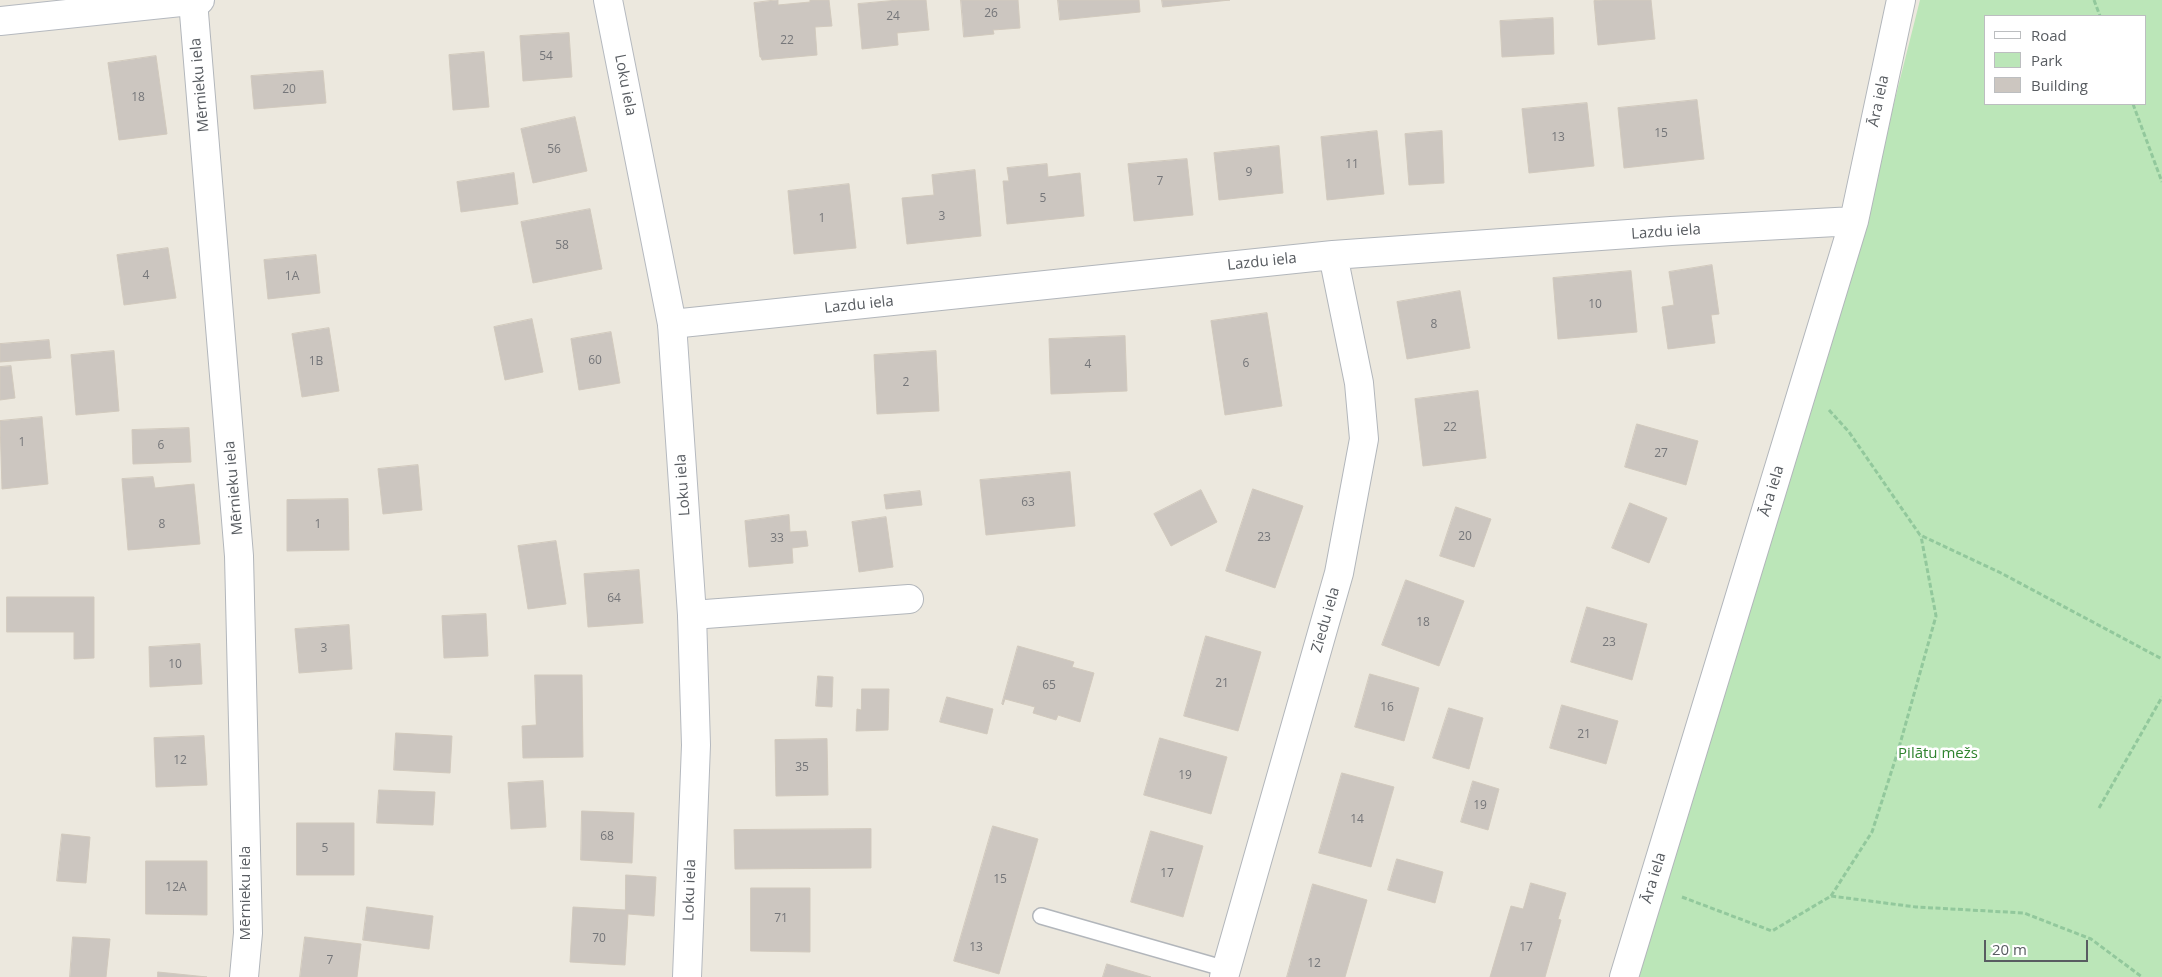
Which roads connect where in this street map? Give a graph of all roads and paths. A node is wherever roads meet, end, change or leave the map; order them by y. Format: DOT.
graph roads {
  1 [pos="196,0"];
  2 [pos="608,0"];
  3 [pos="1901,0"];
  4 [pos="2094,0"];
  5 [pos="2100,15"];
  6 [pos="0,20"];
  7 [pos="2133,105"];
  8 [pos="2162,182"];
  9 [pos="1854,221"];
  10 [pos="1333,255"];
  11 [pos="672,324"];
  12 [pos="1804,384"];
  13 [pos="1920,535"];
  14 [pos="909,600"];
  15 [pos="692,615"];
  16 [pos="2162,659"];
  17 [pos="2162,696"];
  18 [pos="2099,808"];
  19 [pos="1652,886"];
  20 [pos="1831,896"];
  21 [pos="1041,916"];
  22 [pos="1225,973"];
  23 [pos="244,977"];
  24 [pos="687,977"];
  25 [pos="1624,977"];
  26 [pos="2142,977"];
  1 -- 6 [label="street"];
  1 -- 23 [label="street, Mērnieku iela"];
  2 -- 11 [label="street, Loku iela"];
  3 -- 9 [label="street, Āra iela"];
  4 -- 5 [label="path"];
  7 -- 8 [label="path"];
  9 -- 10 [label="street, Lazdu iela"];
  9 -- 12 [label="street, Āra iela"];
  10 -- 11 [label="street, Lazdu iela"];
  10 -- 22 [label="street, Ziedu iela"];
  11 -- 15 [label="street, Loku iela"];
  12 -- 13 [label="path"];
  12 -- 19 [label="street, Āra iela"];
  13 -- 16 [label="path"];
  13 -- 20 [label="path"];
  14 -- 15 [label="street"];
  15 -- 24 [label="street, Loku iela"];
  17 -- 18 [label="path"];
  19 -- 20 [label="path"];
  19 -- 25 [label="street, Āra iela"];
  20 -- 26 [label="path"];
  21 -- 22 [label="lane"];
}
